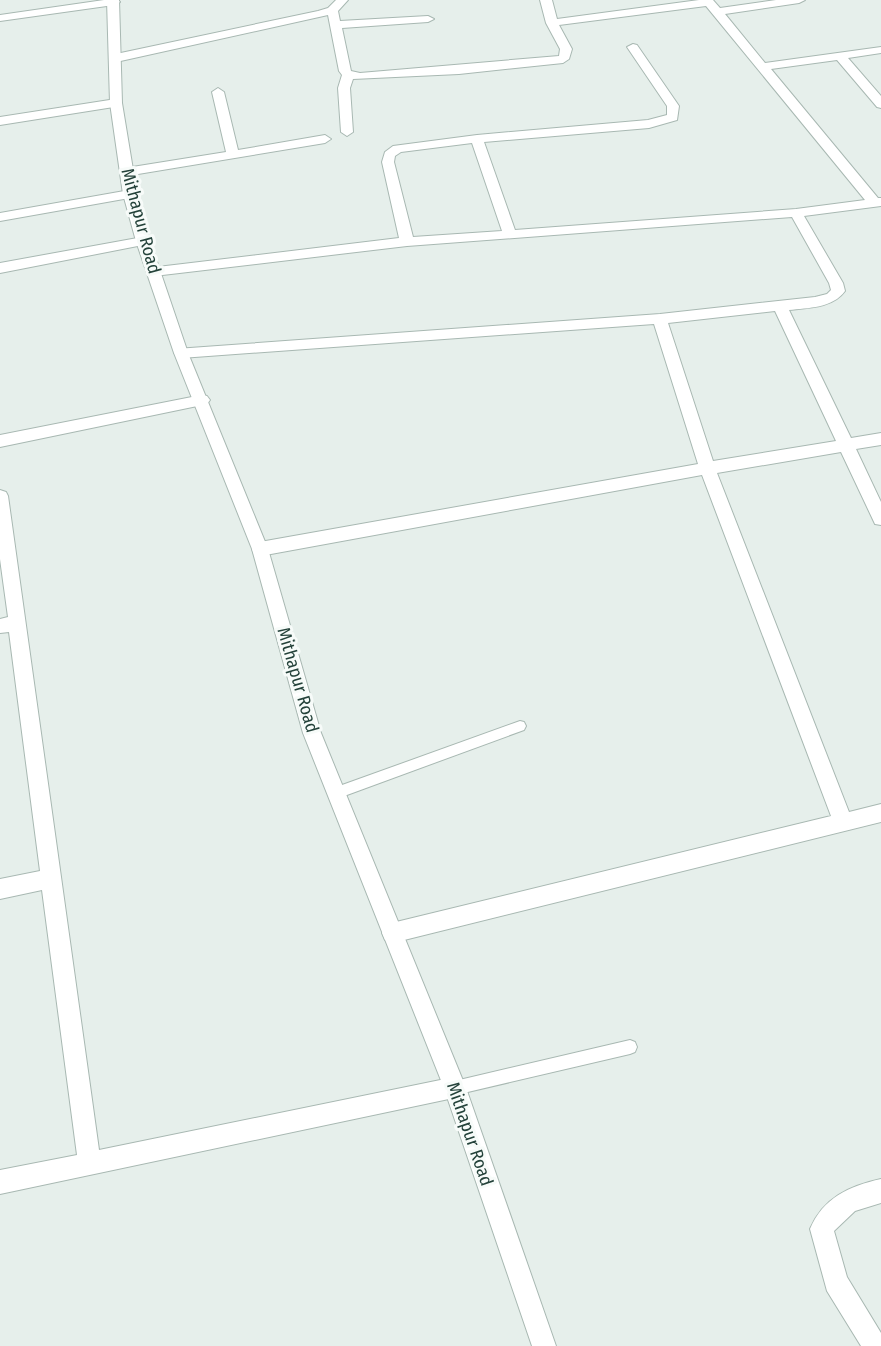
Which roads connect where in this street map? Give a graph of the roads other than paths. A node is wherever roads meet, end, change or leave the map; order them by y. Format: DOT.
graph roads {
  1 [pos="342,0"];
  2 [pos="546,0"];
  3 [pos="799,0"];
  4 [pos="113,1"];
  5 [pos="711,5"];
  6 [pos="332,10"];
  7 [pos="0,18"];
  8 [pos="428,19"];
  9 [pos="552,22"];
  10 [pos="337,25"];
  11 [pos="633,47"];
  12 [pos="881,50"];
  13 [pos="840,56"];
  14 [pos="116,58"];
  15 [pos="763,67"];
  16 [pos="348,75"];
  17 [pos="218,92"];
  18 [pos="116,103"];
  19 [pos="881,104"];
  20 [pos="0,121"];
  21 [pos="347,132"];
  22 [pos="325,139"];
  23 [pos="477,139"];
  24 [pos="233,154"];
  25 [pos="126,172"];
  26 [pos="130,194"];
  27 [pos="878,203"];
  28 [pos="796,213"];
  29 [pos="0,217"];
  30 [pos="511,236"];
  31 [pos="143,241"];
  32 [pos="406,242"];
  33 [pos="0,268"];
  34 [pos="154,271"];
  35 [pos="780,306"];
  36 [pos="660,319"];
  37 [pos="181,353"];
  38 [pos="202,400"];
  39 [pos="881,439"];
  40 [pos="0,441"];
  41 [pos="845,446"];
  42 [pos="708,469"];
  43 [pos="0,496"];
  44 [pos="881,519"];
  45 [pos="260,549"];
  46 [pos="9,624"];
  47 [pos="520,726"];
  48 [pos="336,793"];
  49 [pos="881,813"];
  50 [pos="843,822"];
  51 [pos="52,878"];
  52 [pos="0,889"];
  53 [pos="392,933"];
  54 [pos="630,1047"];
  55 [pos="455,1088"];
  56 [pos="88,1162"];
  57 [pos="0,1182"];
  58 [pos="881,1191"];
  59 [pos="544,1346"];
  60 [pos="875,1346"];
  1 -- 6 [label="street"];
  2 -- 9 [label="street"];
  3 -- 5 [label="street"];
  4 -- 7 [label="street"];
  4 -- 14 [label="street, Mithapur Road"];
  5 -- 9 [label="street"];
  5 -- 15 [label="street"];
  6 -- 10 [label="street"];
  6 -- 14 [label="street"];
  8 -- 10 [label="street"];
  9 -- 16 [label="street"];
  10 -- 16 [label="street"];
  11 -- 23 [label="street"];
  12 -- 13 [label="street"];
  13 -- 15 [label="street"];
  13 -- 19 [label="street"];
  14 -- 18 [label="street, Mithapur Road"];
  15 -- 27 [label="street"];
  16 -- 21 [label="street"];
  17 -- 24 [label="street"];
  18 -- 20 [label="street"];
  18 -- 25 [label="street, Mithapur Road"];
  22 -- 24 [label="street"];
  23 -- 30 [label="street"];
  23 -- 32 [label="street"];
  24 -- 25 [label="street"];
  25 -- 26 [label="street, Mithapur Road"];
  26 -- 29 [label="street"];
  26 -- 31 [label="street, Mithapur Road"];
  27 -- 28 [label="street"];
  28 -- 30 [label="street"];
  28 -- 35 [label="street"];
  30 -- 32 [label="street"];
  31 -- 33 [label="street"];
  31 -- 34 [label="street, Mithapur Road"];
  32 -- 34 [label="street"];
  34 -- 37 [label="street, Mithapur Road"];
  35 -- 36 [label="street"];
  35 -- 41 [label="street"];
  36 -- 37 [label="street"];
  36 -- 42 [label="street"];
  37 -- 38 [label="street, Mithapur Road"];
  38 -- 40 [label="street"];
  38 -- 45 [label="street, Mithapur Road"];
  39 -- 41 [label="street"];
  41 -- 42 [label="street"];
  41 -- 44 [label="street"];
  42 -- 45 [label="street"];
  42 -- 50 [label="street"];
  43 -- 46 [label="street"];
  45 -- 48 [label="street, Mithapur Road"];
  46 -- 51 [label="street"];
  47 -- 48 [label="lane"];
  48 -- 53 [label="street, Mithapur Road"];
  49 -- 50 [label="street"];
  50 -- 53 [label="street"];
  51 -- 52 [label="street"];
  51 -- 56 [label="street"];
  53 -- 55 [label="street, Mithapur Road"];
  54 -- 55 [label="lane"];
  55 -- 56 [label="street"];
  55 -- 59 [label="street, Mithapur Road"];
  56 -- 57 [label="street"];
  58 -- 60 [label="street"];
}
